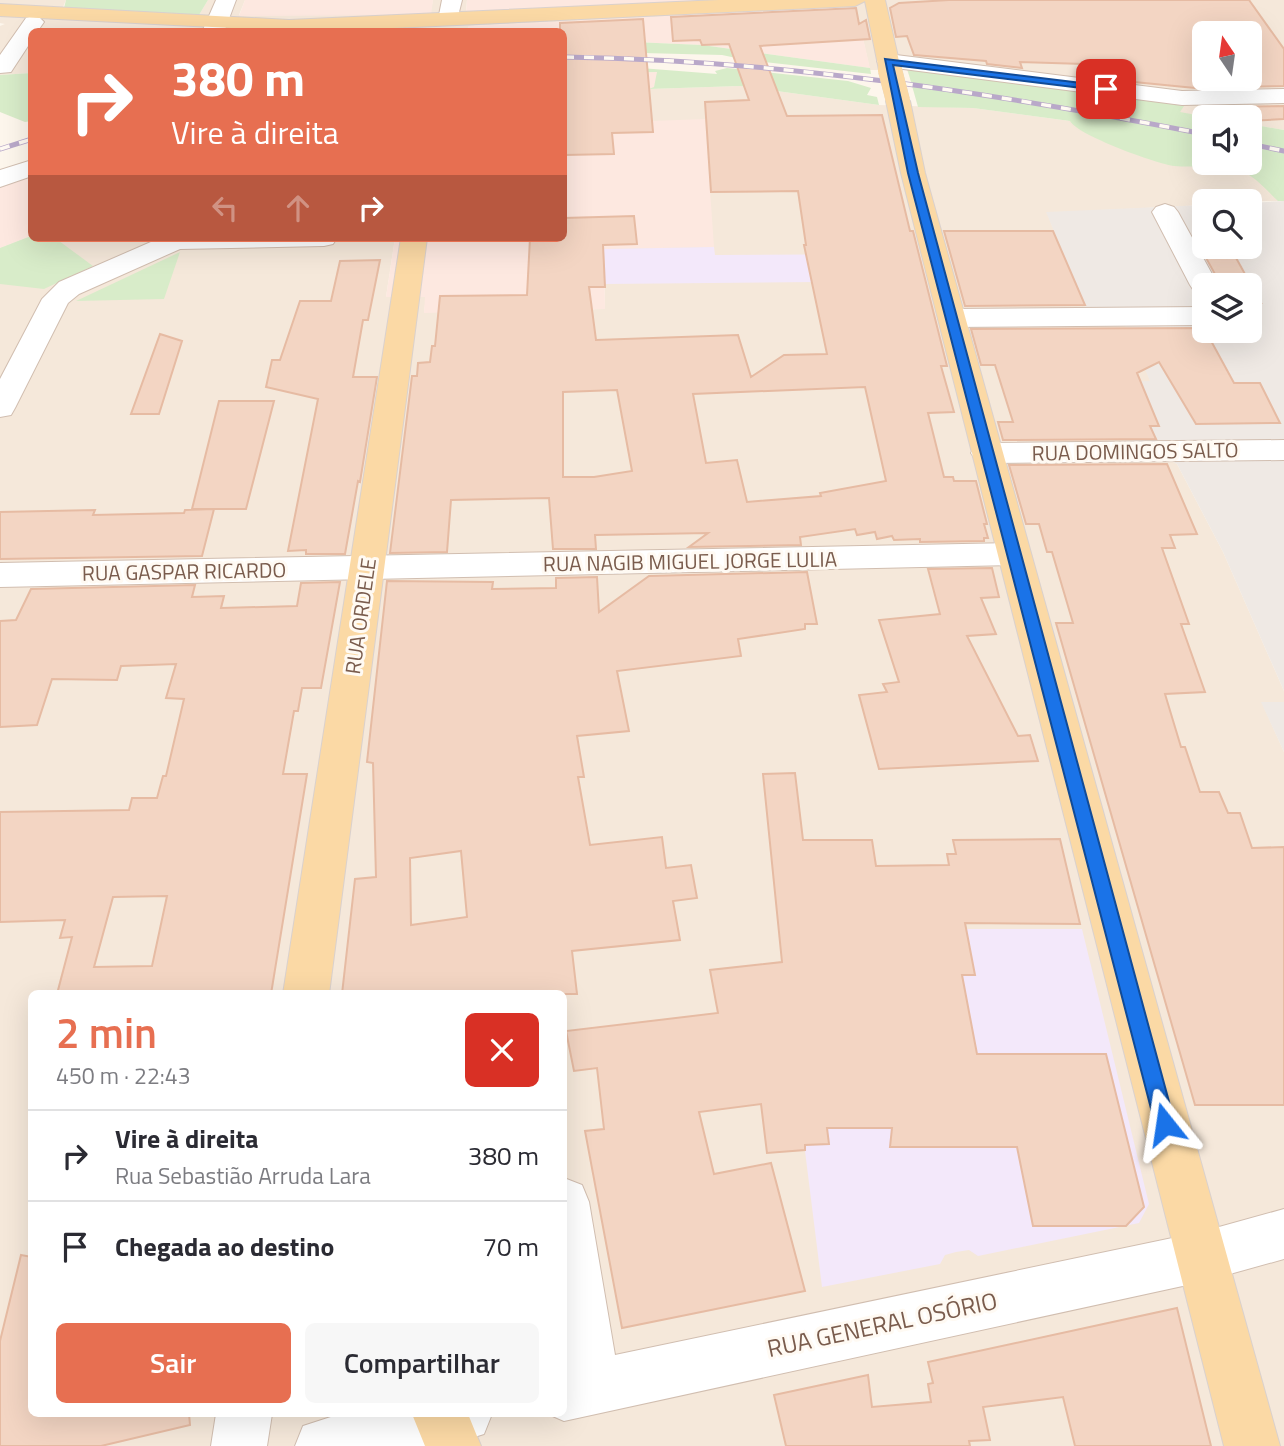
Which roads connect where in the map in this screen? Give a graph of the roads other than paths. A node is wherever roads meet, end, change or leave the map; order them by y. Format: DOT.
graph roads {
  1 [pos="226,0"];
  2 [pos="855,0"];
  3 [pos="875,0"];
  4 [pos="0,10"];
  5 [pos="449,17"];
  6 [pos="36,19"];
  7 [pos="0,20"];
  8 [pos="213,28"];
  9 [pos="301,28"];
  10 [pos="28,36"];
  11 [pos="889,66"];
  12 [pos="11,72"];
  13 [pos="1284,96"];
  14 [pos="28,168"];
  15 [pos="0,179"];
  16 [pos="1165,212"];
  17 [pos="176,242"];
  18 [pos="413,242"];
  19 [pos="1198,273"];
  20 [pos="1192,316"];
  21 [pos="952,318"];
  22 [pos="0,408"];
  23 [pos="1284,450"];
  24 [pos="987,453"];
  25 [pos="1013,554"];
  26 [pos="367,568"];
  27 [pos="0,575"];
  28 [pos="307,990"];
  29 [pos="1284,1234"];
  30 [pos="567,1242"];
  31 [pos="1201,1257"];
  32 [pos="578,1390"];
  33 [pos="244,1417"];
  34 [pos="450,1423"];
  35 [pos="239,1446"];
  36 [pos="323,1446"];
  37 [pos="1252,1446"];
  1 -- 8 [label="street"];
  2 -- 5 [label="main road"];
  3 -- 11 [label="main road"];
  4 -- 6 [label="main road"];
  5 -- 9 [label="main road"];
  6 -- 7 [label="main road"];
  6 -- 8 [label="main road"];
  10 -- 12 [label="street"];
  11 -- 13 [label="street"];
  11 -- 21 [label="main road, bridge"];
  14 -- 15 [label="street"];
  16 -- 19 [label="street"];
  17 -- 22 [label="street"];
  18 -- 26 [label="main road, RUA ORDELE"];
  20 -- 21 [label="street"];
  21 -- 24 [label="main road"];
  23 -- 24 [label="street, RUA DOMINGOS SALTO"];
  24 -- 25 [label="main road"];
  25 -- 26 [label="street, RUA NAGIB MIGUEL JORGE LULIA"];
  25 -- 31 [label="main road"];
  26 -- 27 [label="street, RUA GASPAR RICARDO"];
  26 -- 28 [label="main road, RUA ORDELE"];
  29 -- 31 [label="street, RUA GENERAL OSÓRIO"];
  30 -- 32 [label="street"];
  31 -- 32 [label="street, RUA GENERAL OSÓRIO"];
  31 -- 37 [label="main road"];
  33 -- 35 [label="street"];
  34 -- 36 [label="street"];
}
